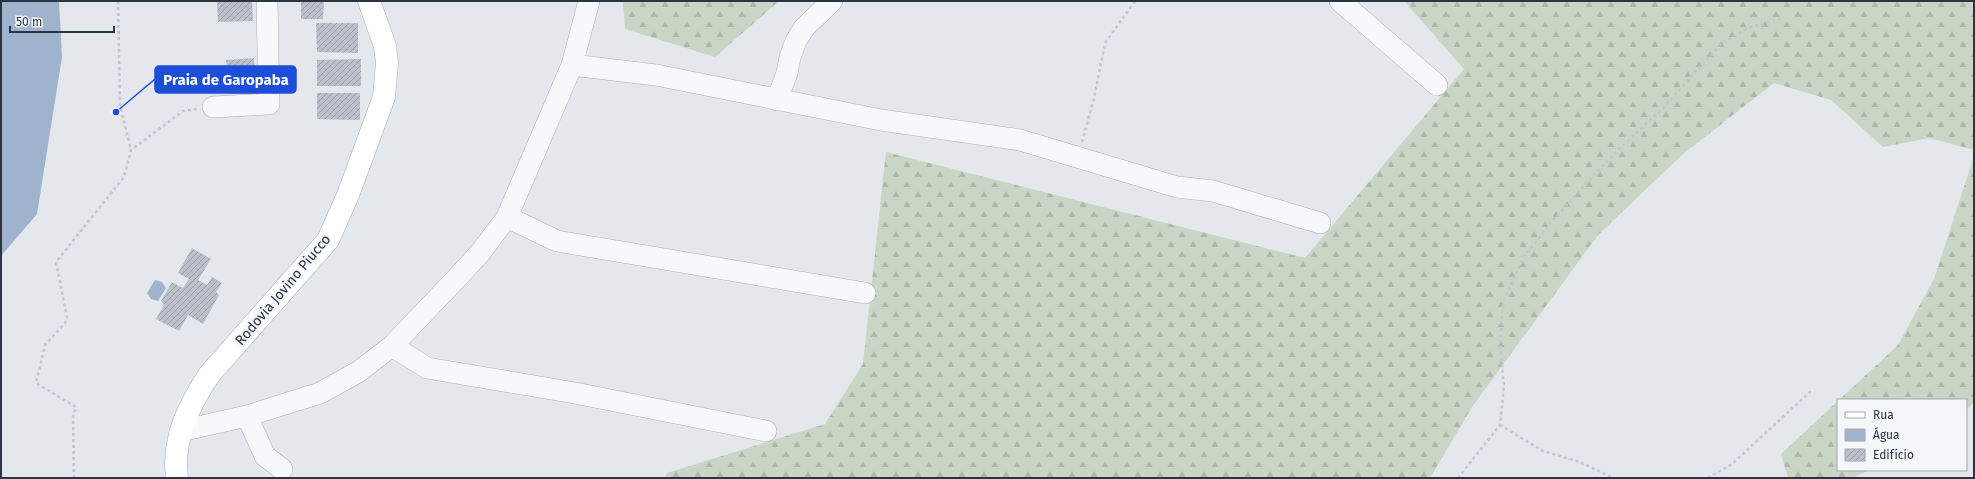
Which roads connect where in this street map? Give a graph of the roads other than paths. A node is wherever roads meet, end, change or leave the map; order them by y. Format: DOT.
graph roads {
  1 [pos="267,1"];
  2 [pos="369,1"];
  3 [pos="589,1"];
  4 [pos="832,1"];
  5 [pos="1340,1"];
  6 [pos="572,65"];
  7 [pos="1437,85"];
  8 [pos="777,100"];
  9 [pos="213,107"];
  10 [pos="507,217"];
  11 [pos="1320,222"];
  12 [pos="865,293"];
  13 [pos="392,346"];
  14 [pos="247,416"];
  15 [pos="180,431"];
  16 [pos="766,431"];
  17 [pos="282,469"];
  18 [pos="177,478"];
  1 -- 9 [label="street"];
  2 -- 15 [label="main road, Rodovia Jovino Piucco"];
  3 -- 6 [label="street"];
  4 -- 8 [label="street"];
  5 -- 7 [label="street"];
  6 -- 8 [label="street"];
  6 -- 10 [label="street"];
  8 -- 11 [label="street"];
  10 -- 12 [label="street"];
  10 -- 13 [label="street"];
  13 -- 14 [label="street"];
  13 -- 16 [label="street"];
  14 -- 15 [label="street"];
  14 -- 17 [label="street"];
  15 -- 18 [label="main road, Rodovia Jovino Piucco"];
}
